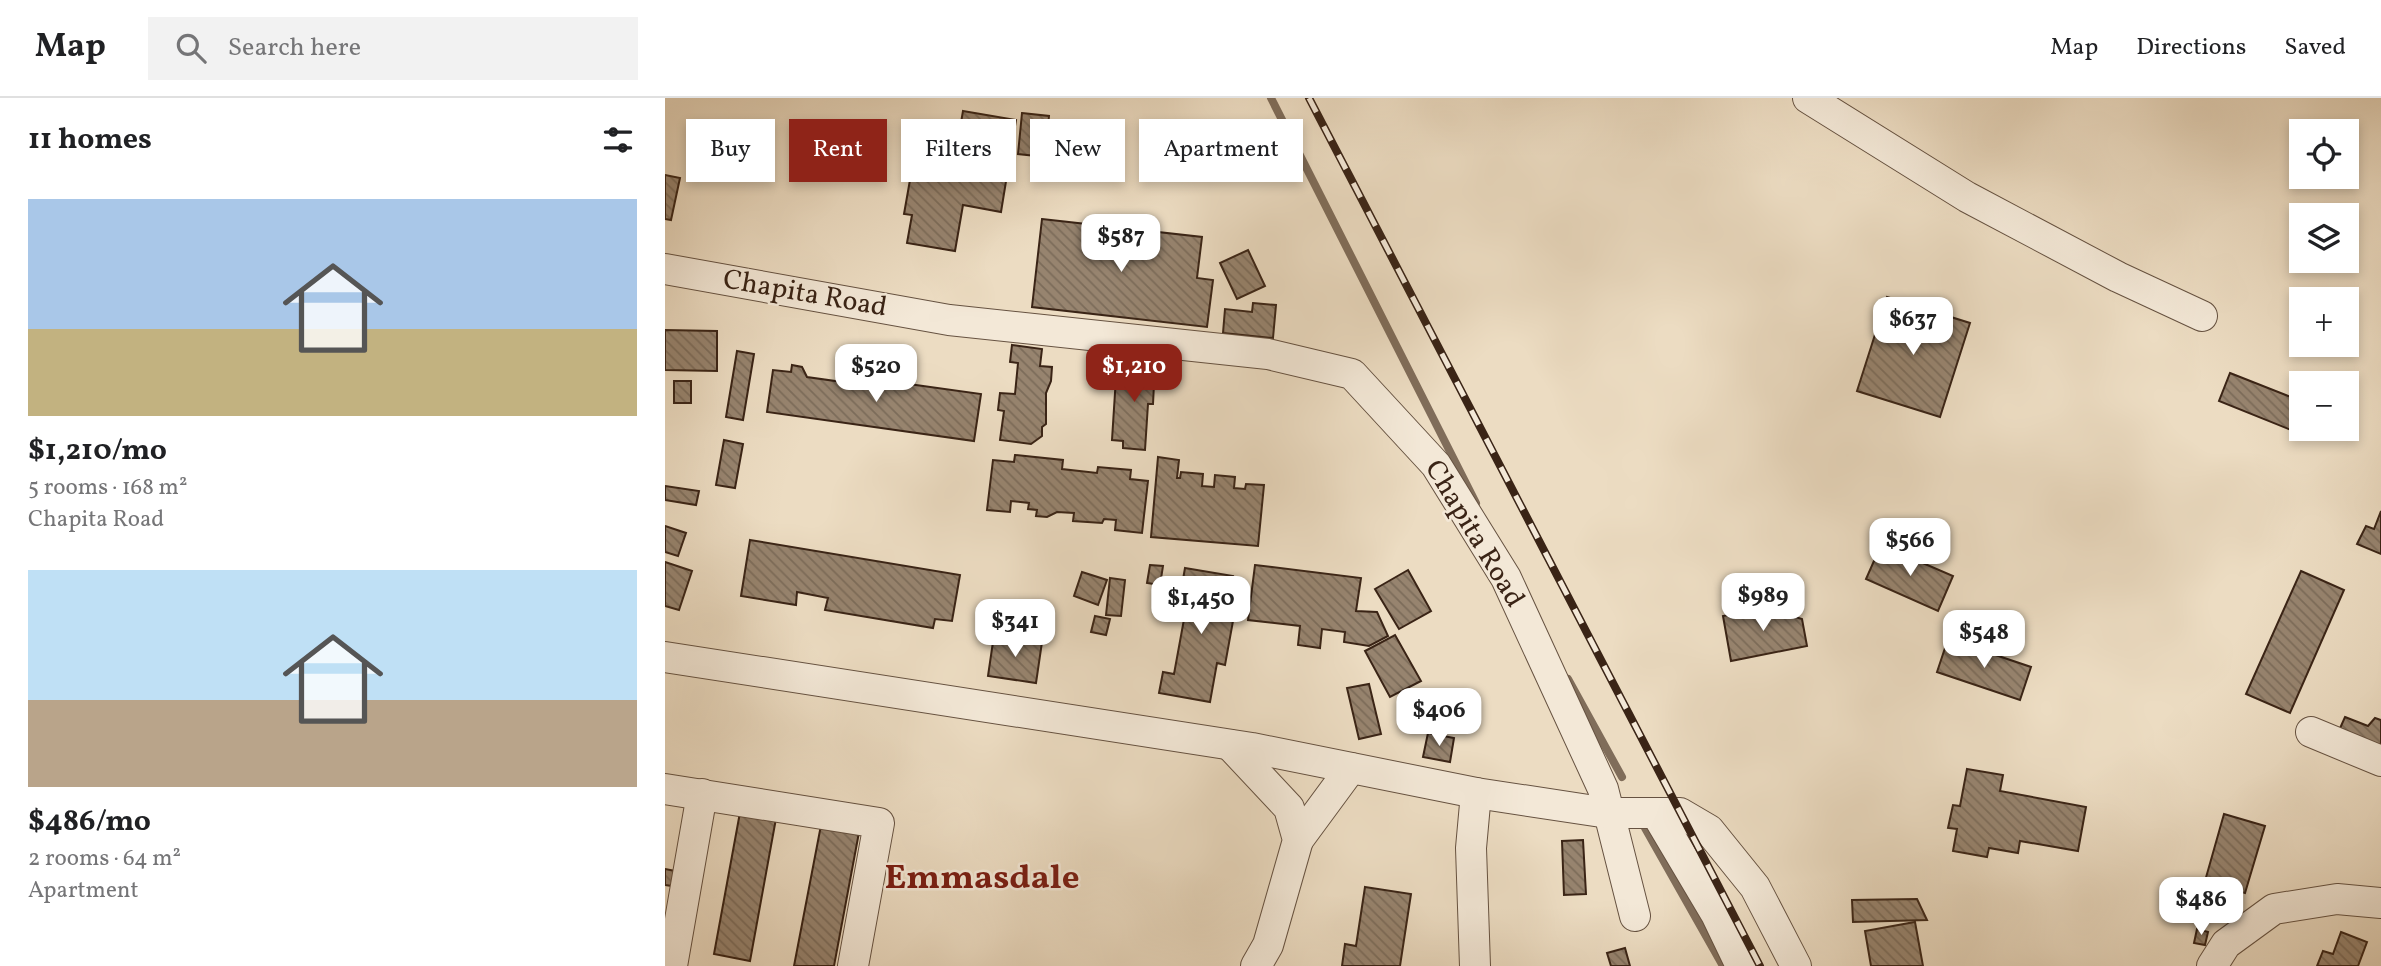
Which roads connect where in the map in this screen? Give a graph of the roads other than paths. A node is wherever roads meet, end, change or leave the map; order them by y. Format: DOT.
graph roads {
  1 [pos="1808,98"];
  2 [pos="665,270"];
  3 [pos="2203,316"];
  4 [pos="665,657"];
  5 [pos="2311,732"];
  6 [pos="1230,745"];
  7 [pos="2381,761"];
  8 [pos="1351,768"];
  9 [pos="665,789"];
  10 [pos="1476,793"];
  11 [pos="702,794"];
  12 [pos="1608,813"];
  13 [pos="1656,813"];
  14 [pos="1298,839"];
  15 [pos="2381,903"];
  16 [pos="1635,916"];
  17 [pos="665,965"];
  18 [pos="673,966"];
  19 [pos="853,966"];
  20 [pos="1256,966"];
  21 [pos="1475,966"];
  22 [pos="1741,966"];
  23 [pos="1796,966"];
  24 [pos="2212,966"];
  1 -- 3 [label="street"];
  2 -- 12 [label="street, Chapita Road"];
  4 -- 6 [label="street"];
  5 -- 7 [label="street"];
  6 -- 8 [label="street"];
  6 -- 14 [label="street"];
  8 -- 10 [label="street"];
  8 -- 14 [label="street"];
  9 -- 11 [label="street"];
  10 -- 12 [label="street"];
  10 -- 21 [label="street"];
  11 -- 18 [label="street"];
  11 -- 19 [label="street"];
  12 -- 13 [label="street"];
  12 -- 16 [label="street, Chapita Road"];
  13 -- 22 [label="street"];
  13 -- 23 [label="street"];
  14 -- 20 [label="street"];
  15 -- 24 [label="street"];
  17 -- 18 [label="street"];
}
